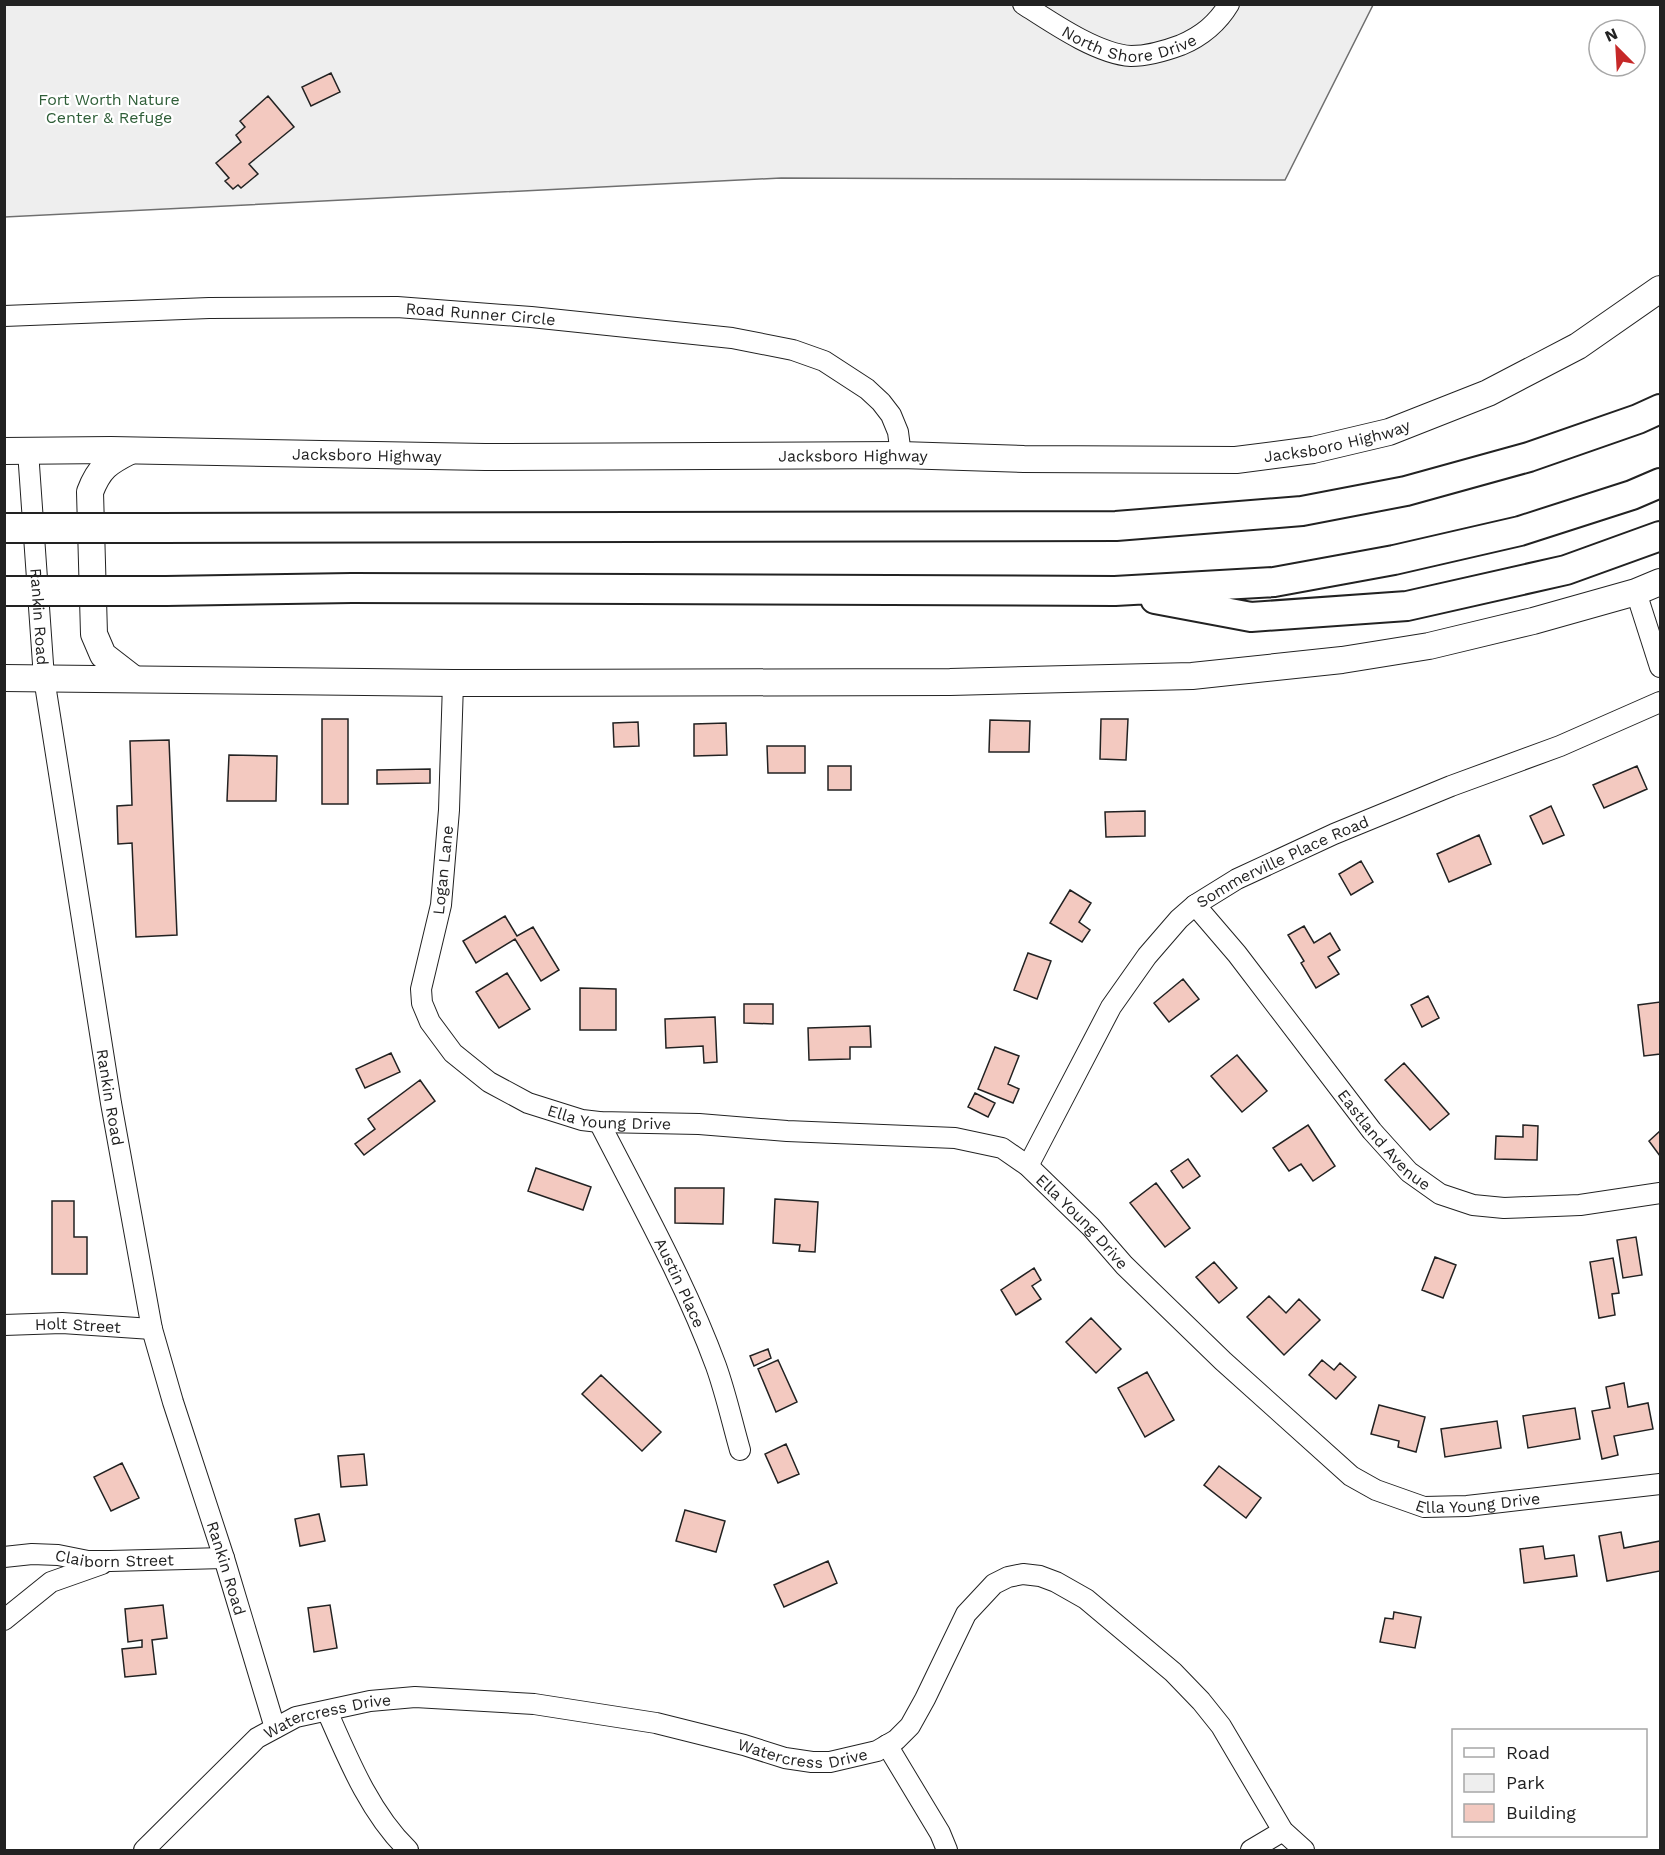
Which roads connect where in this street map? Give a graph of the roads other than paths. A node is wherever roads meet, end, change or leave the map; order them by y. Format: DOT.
graph roads {
  1 [pos="1023,4"];
  2 [pos="1229,4"];
  3 [pos="1660,288"];
  4 [pos="4,316"];
  5 [pos="1660,409"];
  6 [pos="130,450"];
  7 [pos="16,451"];
  8 [pos="901,455"];
  9 [pos="1660,483"];
  10 [pos="4,528"];
  11 [pos="1660,536"];
  12 [pos="1660,582"];
  13 [pos="4,591"];
  14 [pos="1115,591"];
  15 [pos="1636,592"];
  16 [pos="1660,667"];
  17 [pos="4,678"];
  18 [pos="44,678"];
  19 [pos="134,679"];
  20 [pos="453,683"];
  21 [pos="1660,702"];
  22 [pos="1195,905"];
  23 [pos="448,1048"];
  24 [pos="599,1122"];
  25 [pos="1028,1166"];
  26 [pos="1660,1193"];
  27 [pos="4,1324"];
  28 [pos="152,1329"];
  29 [pos="740,1450"];
  30 [pos="1660,1484"];
  31 [pos="4,1557"];
  32 [pos="224,1558"];
  33 [pos="110,1561"];
  34 [pos="4,1620"];
  35 [pos="327,1711"];
  36 [pos="275,1728"];
  37 [pos="887,1745"];
  38 [pos="1283,1831"];
  39 [pos="144,1851"];
  40 [pos="408,1851"];
  41 [pos="947,1851"];
  42 [pos="1251,1851"];
  43 [pos="1304,1851"];
  1 -- 2 [label="street, North Shore Drive"];
  3 -- 8 [label="main road, Jacksboro Highway"];
  4 -- 8 [label="street, Road Runner Circle"];
  5 -- 10 [label="highway, bridge"];
  6 -- 7 [label="main road, Jacksboro Highway"];
  6 -- 8 [label="main road, Jacksboro Highway"];
  6 -- 19 [label="main road"];
  7 -- 18 [label="street, Rankin Road"];
  9 -- 14 [label="highway"];
  11 -- 14 [label="highway"];
  12 -- 15 [label="main road"];
  13 -- 14 [label="highway, bridge"];
  15 -- 16 [label="street"];
  15 -- 20 [label="main road"];
  17 -- 18 [label="main road"];
  18 -- 19 [label="main road"];
  18 -- 28 [label="street, Rankin Road"];
  19 -- 20 [label="main road"];
  20 -- 23 [label="street, Logan Lane"];
  21 -- 22 [label="street, Sommerville Place Road"];
  22 -- 25 [label="street, Sommerville Place Road"];
  22 -- 26 [label="street, Eastland Avenue"];
  23 -- 24 [label="street, Ella Young Drive"];
  24 -- 25 [label="street, Ella Young Drive"];
  24 -- 29 [label="street, Austin Place"];
  25 -- 30 [label="street, Ella Young Drive"];
  27 -- 28 [label="street, Holt Street"];
  28 -- 32 [label="street, Rankin Road"];
  31 -- 33 [label="street, Claiborn Street"];
  32 -- 33 [label="street, Claiborn Street"];
  32 -- 36 [label="street, Rankin Road"];
  33 -- 34 [label="street"];
  35 -- 36 [label="street, Watercress Drive"];
  35 -- 37 [label="street, Watercress Drive"];
  35 -- 40 [label="street"];
  36 -- 39 [label="street, Watercress Drive"];
  37 -- 38 [label="street, Watercress Drive"];
  37 -- 41 [label="street"];
  38 -- 42 [label="street"];
  38 -- 43 [label="street, Watercress Drive"];
}
